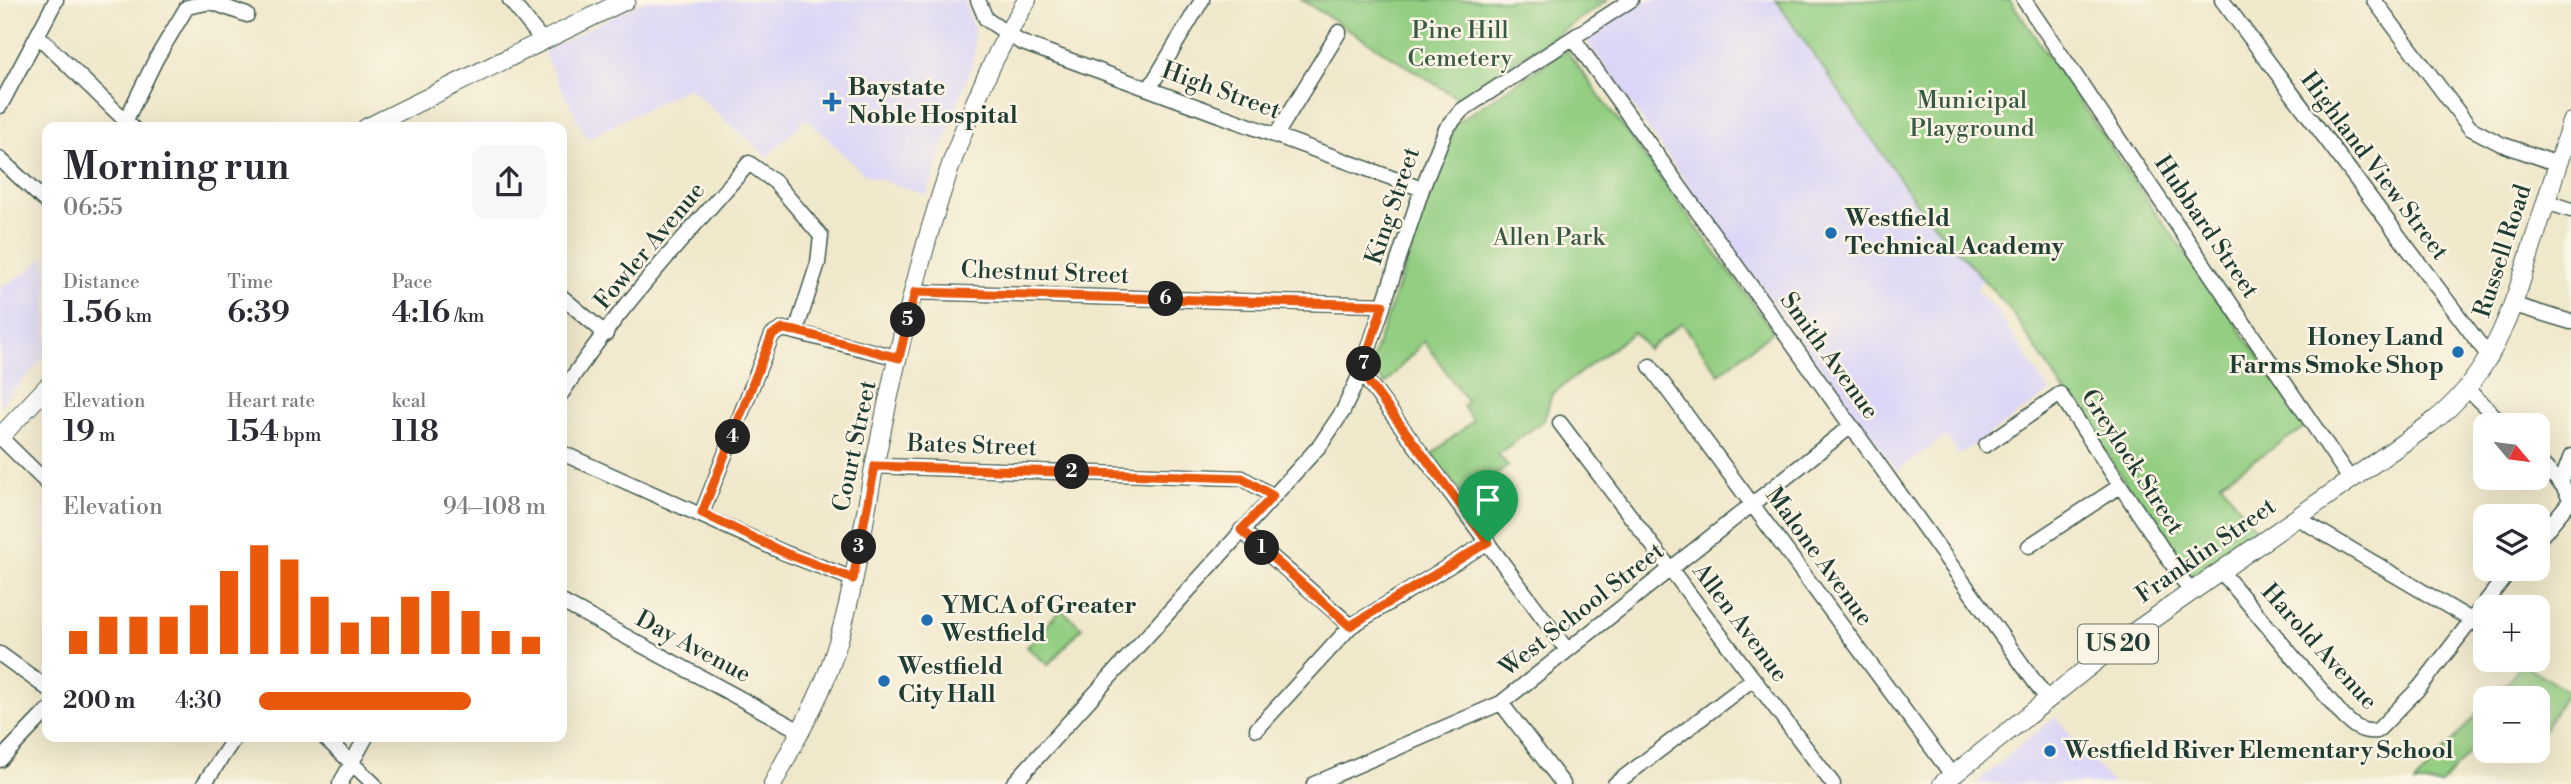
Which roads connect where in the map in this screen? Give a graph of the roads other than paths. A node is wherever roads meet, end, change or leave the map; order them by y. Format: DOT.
graph roads {
  1 [pos="56,0"];
  2 [pos="510,0"];
  3 [pos="626,0"];
  4 [pos="978,0"];
  5 [pos="1027,0"];
  6 [pos="1202,0"];
  7 [pos="1631,0"];
  8 [pos="2024,0"];
  9 [pos="2222,0"];
  10 [pos="2374,0"];
  11 [pos="247,15"];
  12 [pos="1339,32"];
  13 [pos="1006,33"];
  14 [pos="38,36"];
  15 [pos="1573,38"];
  16 [pos="543,41"];
  17 [pos="1149,89"];
  18 [pos="0,106"];
  19 [pos="128,122"];
  20 [pos="131,122"];
  21 [pos="378,122"];
  22 [pos="2571,122"];
  23 [pos="1276,135"];
  24 [pos="0,159"];
  25 [pos="2558,164"];
  26 [pos="1422,188"];
  27 [pos="42,198"];
  28 [pos="2546,202"];
  29 [pos="2571,210"];
  30 [pos="915,292"];
  31 [pos="567,301"];
  32 [pos="1383,305"];
  33 [pos="2514,305"];
  34 [pos="2571,322"];
  35 [pos="796,331"];
  36 [pos="606,334"];
  37 [pos="899,358"];
  38 [pos="2490,358"];
  39 [pos="1650,366"];
  40 [pos="1361,372"];
  41 [pos="567,386"];
  42 [pos="2468,390"];
  43 [pos="42,392"];
  44 [pos="2492,413"];
  45 [pos="1560,423"];
  46 [pos="1851,426"];
  47 [pos="0,437"];
  48 [pos="1986,444"];
  49 [pos="567,455"];
  50 [pos="2571,456"];
  51 [pos="875,466"];
  52 [pos="2550,472"];
  53 [pos="42,478"];
  54 [pos="2350,479"];
  55 [pos="2120,486"];
  56 [pos="2563,486"];
  57 [pos="1273,496"];
  58 [pos="2571,500"];
  59 [pos="1753,505"];
  60 [pos="702,513"];
  61 [pos="2296,517"];
  62 [pos="2550,525"];
  63 [pos="1241,530"];
  64 [pos="1488,542"];
  65 [pos="2029,546"];
  66 [pos="1670,569"];
  67 [pos="2220,570"];
  68 [pos="853,579"];
  69 [pos="2190,591"];
  70 [pos="567,605"];
  71 [pos="2473,622"];
  72 [pos="1350,626"];
  73 [pos="2473,630"];
  74 [pos="1567,650"];
  75 [pos="0,654"];
  76 [pos="1753,679"];
  77 [pos="42,684"];
  78 [pos="2047,699"];
  79 [pos="1501,703"];
  80 [pos="42,716"];
  81 [pos="1257,729"];
  82 [pos="802,732"];
  83 [pos="232,742"];
  84 [pos="329,742"];
  85 [pos="363,742"];
  86 [pos="0,760"];
  87 [pos="351,763"];
  88 [pos="1947,780"];
  89 [pos="204,784"];
  90 [pos="340,784"];
  91 [pos="374,784"];
  92 [pos="773,784"];
  93 [pos="1013,784"];
  94 [pos="1314,784"];
  95 [pos="1563,784"];
  96 [pos="1615,784"];
  97 [pos="1833,784"];
  1 -- 14 [label="street"];
  2 -- 16 [label="street"];
  3 -- 16 [label="main road"];
  4 -- 13 [label="street, High Street"];
  5 -- 13 [label="main road, Court Street"];
  6 -- 17 [label="street"];
  7 -- 15 [label="street, King Street"];
  8 -- 54 [label="street, Hubbard Street"];
  9 -- 38 [label="street, Highland View Street"];
  10 -- 25 [label="street"];
  11 -- 20 [label="street"];
  12 -- 23 [label="street"];
  13 -- 17 [label="street, High Street"];
  13 -- 30 [label="main road, Court Street"];
  14 -- 18 [label="street"];
  14 -- 19 [label="street"];
  15 -- 26 [label="street, King Street"];
  15 -- 46 [label="street, Smith Avenue"];
  16 -- 21 [label="main road"];
  17 -- 23 [label="street, High Street"];
  22 -- 25 [label="main road, Russell Road / US 20"];
  23 -- 26 [label="street, High Street"];
  24 -- 27 [label="street"];
  25 -- 28 [label="main road, Russell Road / US 20"];
  26 -- 32 [label="street, King Street"];
  28 -- 29 [label="street"];
  28 -- 33 [label="main road, Russell Road / US 20"];
  30 -- 32 [label="street, Chestnut Street"];
  30 -- 37 [label="main road, Court Street"];
  31 -- 36 [label="street"];
  32 -- 40 [label="street, King Street"];
  33 -- 34 [label="street"];
  33 -- 38 [label="main road, Russell Road / US 20"];
  35 -- 36 [label="street, Fowler Avenue"];
  35 -- 37 [label="street"];
  35 -- 60 [label="street"];
  36 -- 41 [label="street, Fowler Avenue"];
  37 -- 51 [label="main road, Court Street"];
  38 -- 42 [label="main road, Russell Road / US 20"];
  39 -- 59 [label="street, Malone Avenue"];
  40 -- 57 [label="street, King Street"];
  40 -- 64 [label="street"];
  42 -- 44 [label="street"];
  42 -- 54 [label="main road, Franklin Street / US 20"];
  43 -- 47 [label="main road"];
  45 -- 66 [label="street, Allen Avenue"];
  46 -- 59 [label="street, West School Street"];
  46 -- 78 [label="street, Smith Avenue"];
  47 -- 53 [label="street"];
  48 -- 55 [label="street, Greylock Street"];
  49 -- 60 [label="street"];
  50 -- 56 [label="street"];
  51 -- 57 [label="street, Bates Street"];
  51 -- 68 [label="main road, Court Street"];
  52 -- 56 [label="street"];
  54 -- 61 [label="main road, Franklin Street / US 20"];
  55 -- 65 [label="street"];
  55 -- 69 [label="street, Greylock Street"];
  56 -- 58 [label="street"];
  57 -- 63 [label="street, King Street"];
  58 -- 62 [label="street"];
  59 -- 66 [label="street, West School Street"];
  59 -- 88 [label="street, Malone Avenue"];
  60 -- 68 [label="street"];
  61 -- 67 [label="main road, Franklin Street / US 20"];
  61 -- 71 [label="street"];
  63 -- 72 [label="street"];
  63 -- 93 [label="street, King Street"];
  64 -- 72 [label="street"];
  64 -- 74 [label="street"];
  66 -- 74 [label="street, West School Street"];
  66 -- 76 [label="street, Allen Avenue"];
  67 -- 69 [label="main road, Franklin Street / US 20"];
  67 -- 73 [label="street, Harold Avenue"];
  68 -- 82 [label="main road, Court Street"];
  69 -- 78 [label="main road, Franklin Street / US 20"];
  70 -- 82 [label="street, Day Avenue"];
  72 -- 81 [label="street"];
  74 -- 79 [label="street, West School Street"];
  75 -- 77 [label="street"];
  76 -- 96 [label="street"];
  76 -- 97 [label="street, Allen Avenue"];
  78 -- 88 [label="main road, Franklin Street / US 20"];
  79 -- 94 [label="street, West School Street"];
  79 -- 95 [label="street"];
  80 -- 86 [label="street"];
  82 -- 92 [label="main road, Court Street"];
  83 -- 89 [label="street"];
  84 -- 87 [label="street"];
  85 -- 87 [label="street"];
  87 -- 90 [label="street"];
  87 -- 91 [label="street"];
}
